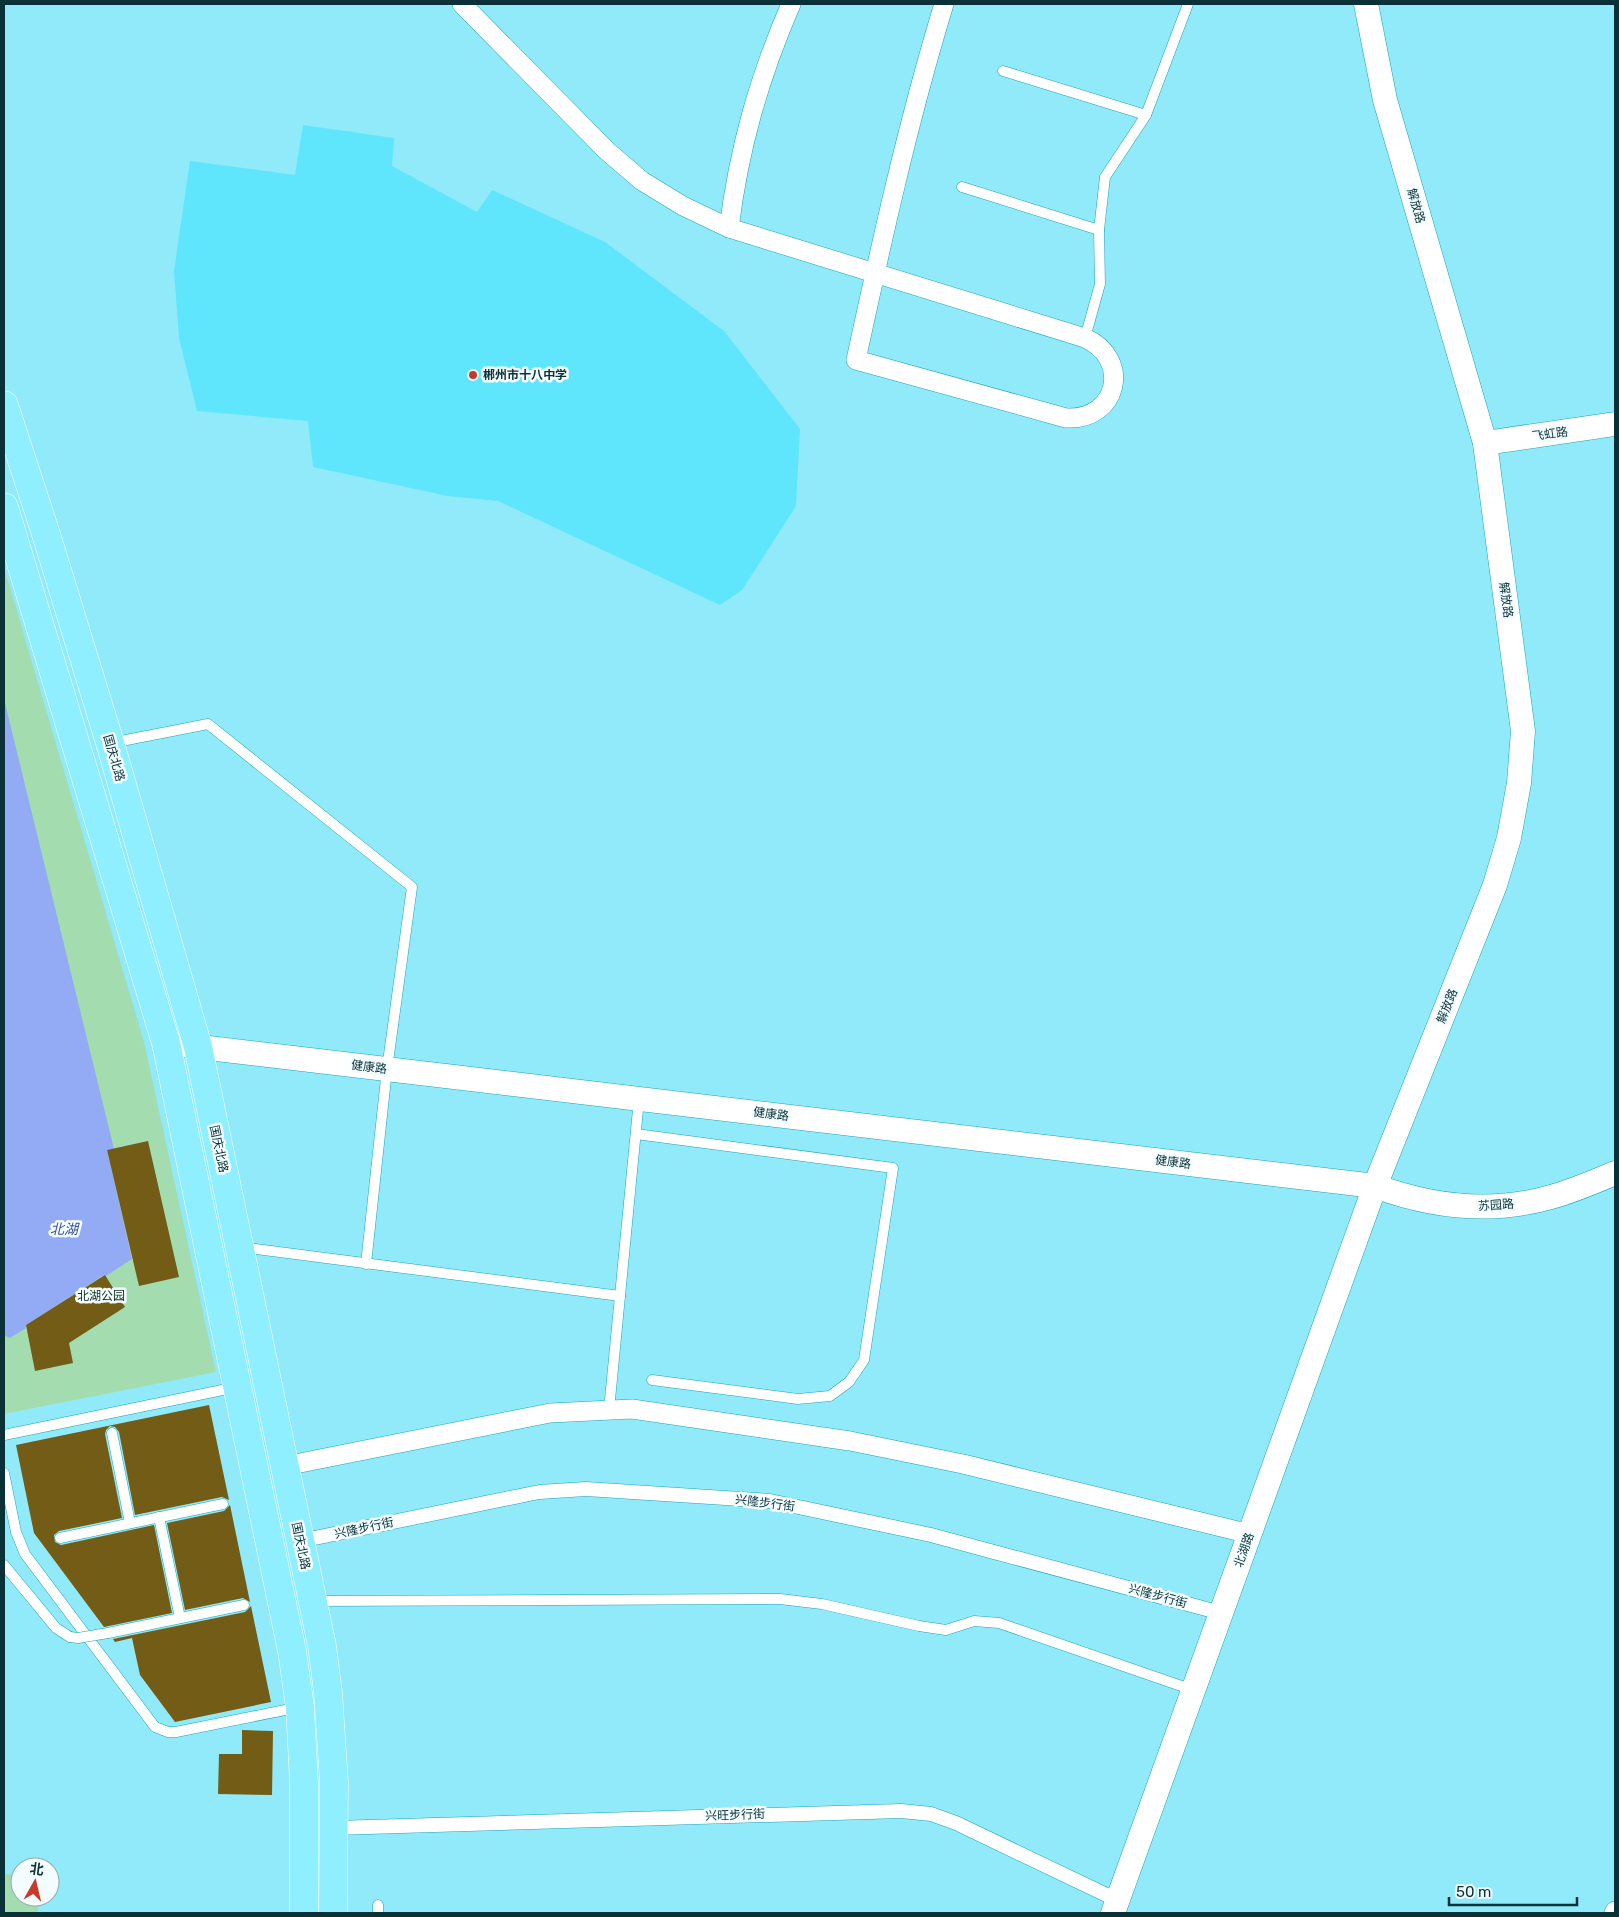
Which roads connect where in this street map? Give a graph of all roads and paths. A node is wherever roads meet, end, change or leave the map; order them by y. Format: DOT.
graph roads {
  1 [pos="463,4"];
  2 [pos="790,4"];
  3 [pos="944,4"];
  4 [pos="1188,4"];
  5 [pos="1366,4"];
  6 [pos="1004,71"];
  7 [pos="1146,115"];
  8 [pos="962,187"];
  9 [pos="729,228"];
  10 [pos="1099,230"];
  11 [pos="875,273"];
  12 [pos="1085,338"];
  13 [pos="4,405"];
  14 [pos="1615,424"];
  15 [pos="1485,444"];
  16 [pos="4,507"];
  17 [pos="110,744"];
  18 [pos="166,1043"];
  19 [pos="198,1047"];
  20 [pos="387,1069"];
  21 [pos="639,1098"];
  22 [pos="636,1134"];
  23 [pos="1615,1173"];
  24 [pos="1375,1186"];
  25 [pos="239,1247"];
  26 [pos="366,1264"];
  27 [pos="620,1296"];
  28 [pos="652,1380"];
  29 [pos="238,1387"];
  30 [pos="609,1410"];
  31 [pos="112,1433"];
  32 [pos="4,1435"];
  33 [pos="285,1466"];
  34 [pos="4,1473"];
  35 [pos="223,1504"];
  36 [pos="159,1517"];
  37 [pos="130,1523"];
  38 [pos="1250,1534"];
  39 [pos="60,1538"];
  40 [pos="300,1541"];
  41 [pos="4,1565"];
  42 [pos="313,1601"];
  43 [pos="244,1605"];
  44 [pos="1221,1613"];
  45 [pos="180,1618"];
  46 [pos="1193,1690"];
  47 [pos="300,1707"];
  48 [pos="334,1828"];
  49 [pos="1115,1906"];
  50 [pos="304,1913"];
  51 [pos="334,1913"];
  1 -- 9 [label="street"];
  2 -- 9 [label="street"];
  3 -- 11 [label="street"];
  4 -- 7 [label="lane"];
  5 -- 15 [label="street, 解放路"];
  6 -- 7 [label="lane"];
  7 -- 10 [label="lane"];
  8 -- 10 [label="lane"];
  9 -- 11 [label="street"];
  10 -- 12 [label="lane"];
  11 -- 12 [label="street"];
  11 -- 12 [label="street"];
  13 -- 17 [label="main road, 国庆北路"];
  14 -- 15 [label="street, 飞虹路"];
  15 -- 24 [label="street, 解放路"];
  16 -- 18 [label="main road"];
  17 -- 19 [label="main road, 国庆北路"];
  17 -- 20 [label="lane"];
  18 -- 19 [label="street, 健康路"];
  18 -- 29 [label="main road"];
  19 -- 20 [label="street, 健康路"];
  19 -- 25 [label="main road, 国庆北路"];
  20 -- 21 [label="street, 健康路"];
  20 -- 26 [label="lane"];
  21 -- 22 [label="lane"];
  21 -- 24 [label="street, 健康路"];
  22 -- 27 [label="lane"];
  22 -- 28 [label="lane"];
  23 -- 24 [label="street, 苏园路"];
  24 -- 38 [label="street, 北湖路"];
  25 -- 26 [label="lane"];
  25 -- 33 [label="main road, 国庆北路"];
  26 -- 27 [label="lane"];
  27 -- 30 [label="lane"];
  29 -- 32 [label="lane"];
  29 -- 47 [label="main road"];
  30 -- 33 [label="street"];
  30 -- 38 [label="street"];
  31 -- 37 [label="lane"];
  33 -- 40 [label="main road, 国庆北路"];
  34 -- 47 [label="lane"];
  35 -- 36 [label="lane"];
  36 -- 37 [label="lane"];
  36 -- 45 [label="lane"];
  37 -- 39 [label="lane"];
  38 -- 44 [label="street, 北湖路"];
  40 -- 42 [label="main road, 国庆北路"];
  40 -- 44 [label="street, 兴隆步行街"];
  41 -- 45 [label="lane, bridge"];
  42 -- 46 [label="lane"];
  42 -- 48 [label="main road, 国庆北路"];
  43 -- 45 [label="lane"];
  44 -- 46 [label="street, 北湖路"];
  46 -- 49 [label="street, 北湖路"];
  47 -- 50 [label="main road"];
  48 -- 49 [label="street, 兴旺步行街"];
  48 -- 51 [label="main road, 国庆北路"];
}
